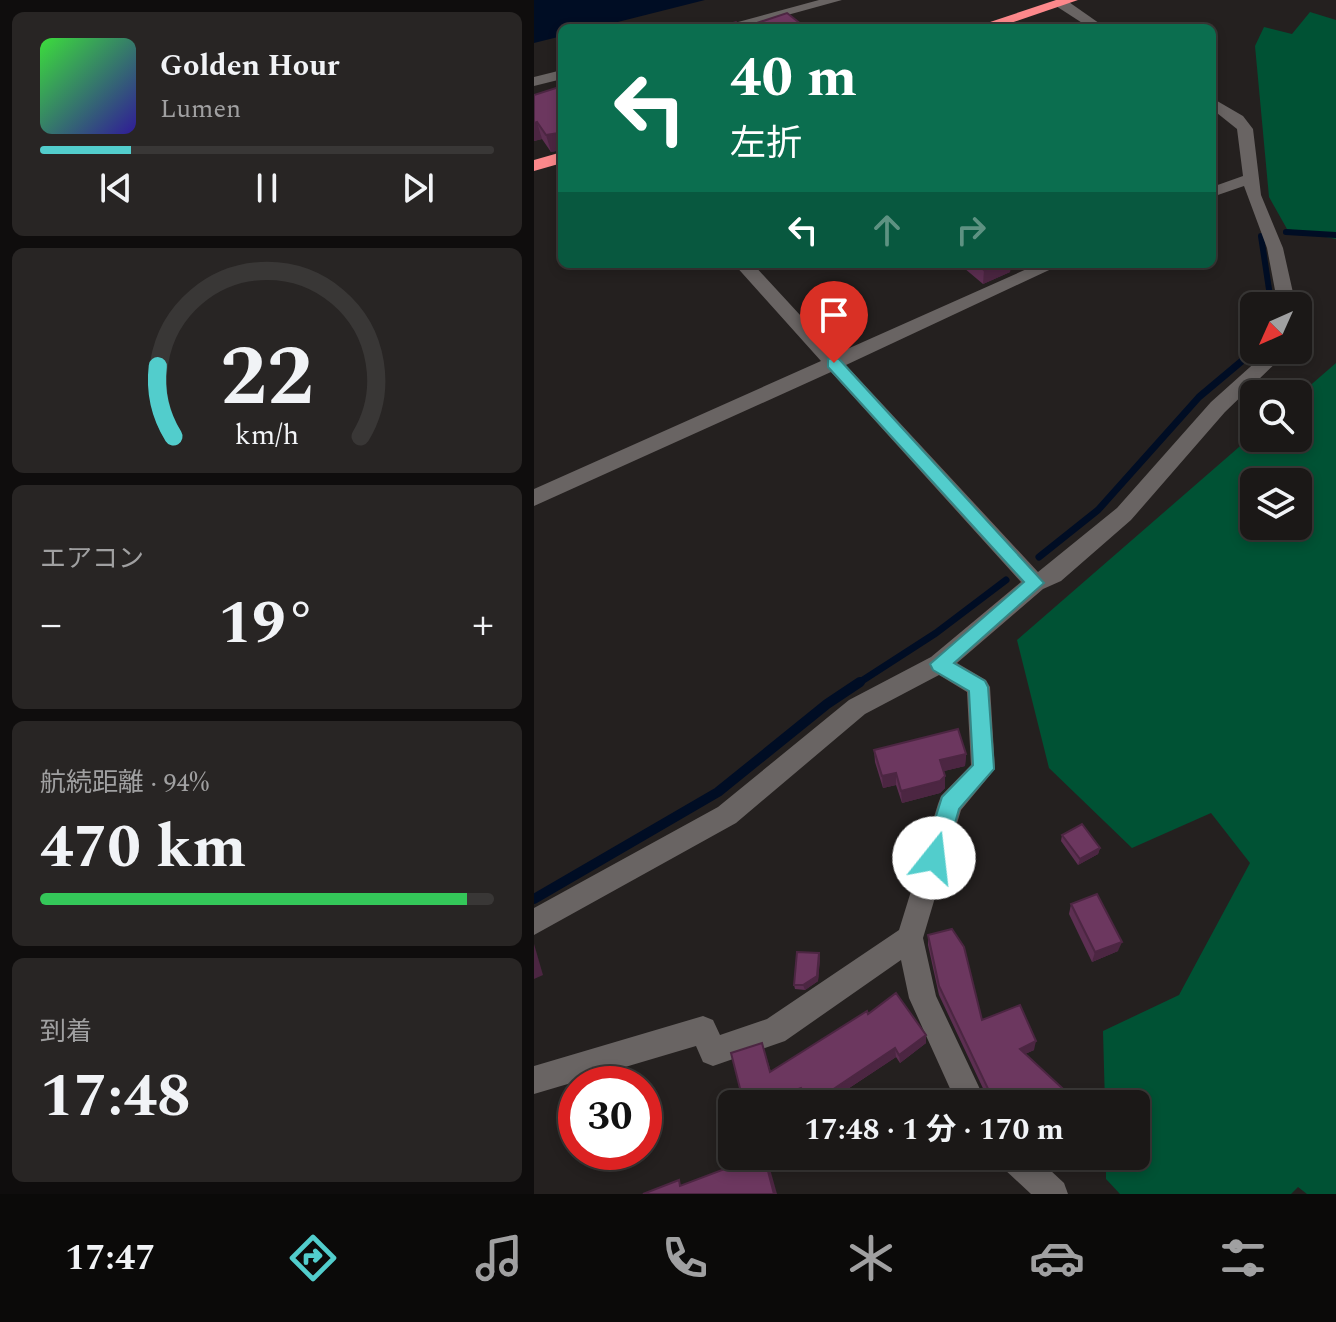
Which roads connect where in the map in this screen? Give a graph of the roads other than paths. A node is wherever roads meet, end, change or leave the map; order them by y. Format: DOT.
graph roads {
  1 [pos="835,0"];
  2 [pos="1066,1"];
  3 [pos="739,24"];
  4 [pos="993,24"];
  5 [pos="1094,24"];
  6 [pos="558,75"];
  7 [pos="534,82"];
  8 [pos="1216,105"];
  9 [pos="558,158"];
  10 [pos="534,166"];
  11 [pos="1250,179"];
  12 [pos="1216,191"];
  13 [pos="747,268"];
  14 [pos="1044,268"];
  15 [pos="1284,292"];
  16 [pos="834,363"];
  17 [pos="1265,364"];
  18 [pos="534,498"];
  19 [pos="1035,583"];
  20 [pos="939,664"];
  21 [pos="534,922"];
  22 [pos="910,938"];
  23 [pos="534,1080"];
  24 [pos="966,1090"];
  25 [pos="1028,1170"];
  26 [pos="1053,1194"];
  1 -- 3 [label="street"];
  2 -- 4 [label="highway"];
  2 -- 5 [label="street"];
  6 -- 7 [label="street"];
  8 -- 11 [label="street"];
  9 -- 10 [label="highway"];
  11 -- 12 [label="street"];
  11 -- 15 [label="street"];
  13 -- 16 [label="street"];
  14 -- 16 [label="street"];
  16 -- 18 [label="street"];
  16 -- 19 [label="street"];
  17 -- 19 [label="street"];
  19 -- 20 [label="street"];
  20 -- 21 [label="street"];
  20 -- 22 [label="street"];
  22 -- 23 [label="street"];
  22 -- 24 [label="street"];
  25 -- 26 [label="street"];
}
